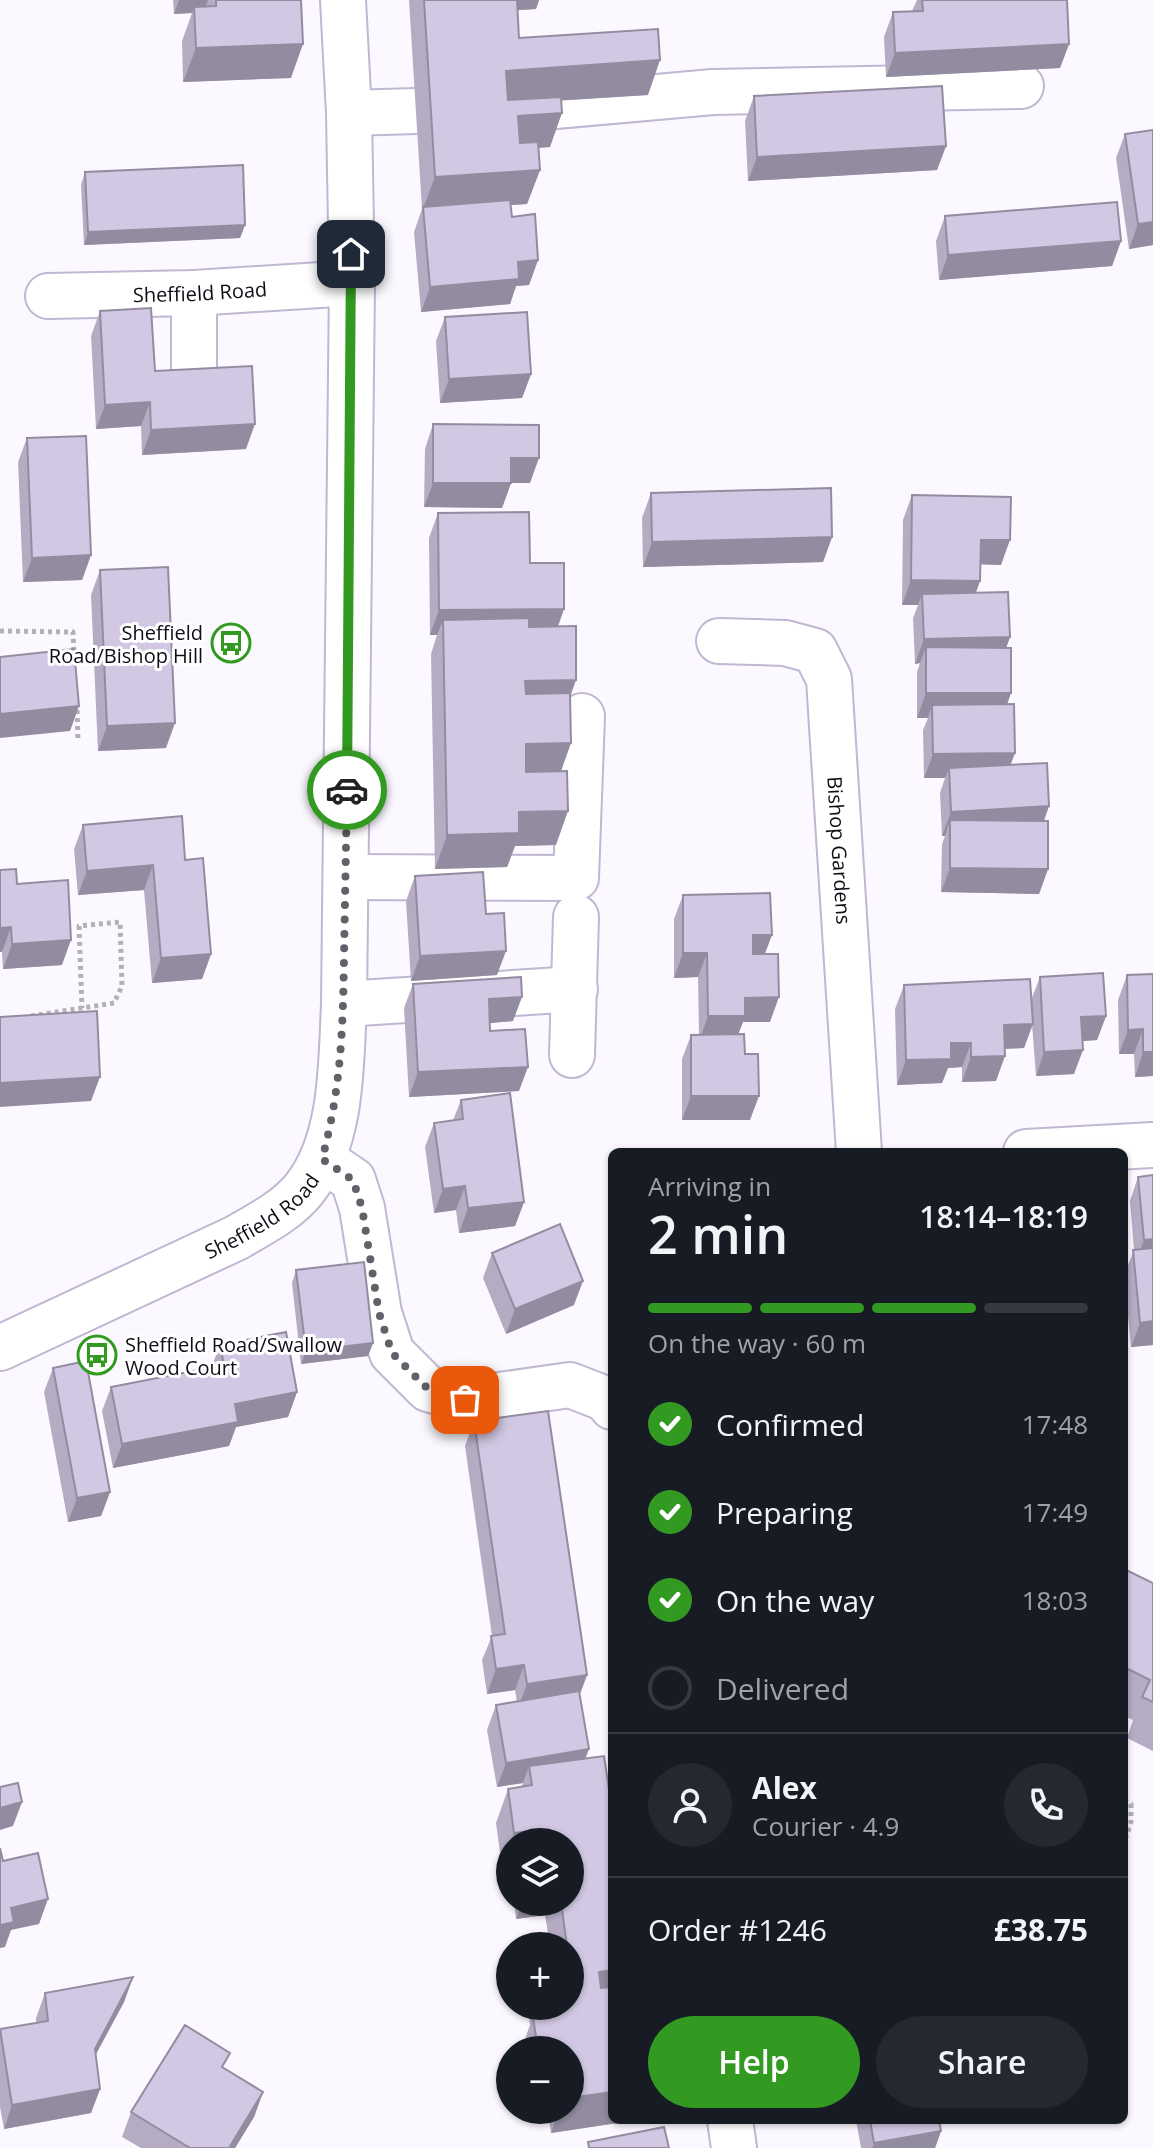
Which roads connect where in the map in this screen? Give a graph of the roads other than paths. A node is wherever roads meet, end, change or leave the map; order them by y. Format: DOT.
graph roads {
  1 [pos="343,0"];
  2 [pos="1021,86"];
  3 [pos="416,111"];
  4 [pos="494,111"];
  5 [pos="349,113"];
  6 [pos="352,283"];
  7 [pos="194,293"];
  8 [pos="48,296"];
  9 [pos="194,371"];
  10 [pos="719,641"];
  11 [pos="582,716"];
  12 [pos="346,877"];
  13 [pos="576,917"];
  14 [pos="575,989"];
  15 [pos="344,1004"];
  16 [pos="572,1055"];
  17 [pos="1153,1145"];
  18 [pos="859,1148"];
  19 [pos="1099,1148"];
  20 [pos="322,1159"];
  21 [pos="0,1348"];
  22 [pos="608,1402"];
  23 [pos="731,2124"];
  24 [pos="734,2148"];
  1 -- 5 [label="street, Sheffield Road"];
  2 -- 4 [label="street"];
  3 -- 5 [label="street"];
  5 -- 6 [label="street, Sheffield Road"];
  6 -- 7 [label="street, Sheffield Road"];
  6 -- 12 [label="street, Sheffield Road"];
  7 -- 8 [label="street, Sheffield Road"];
  7 -- 9 [label="street"];
  10 -- 18 [label="street, Bishop Gardens"];
  11 -- 12 [label="street"];
  12 -- 15 [label="street, Sheffield Road"];
  13 -- 14 [label="street"];
  14 -- 15 [label="street"];
  14 -- 16 [label="street"];
  15 -- 20 [label="street, Sheffield Road"];
  17 -- 19 [label="street"];
  20 -- 21 [label="street, Sheffield Road"];
  20 -- 22 [label="street"];
  23 -- 24 [label="street"];
}
